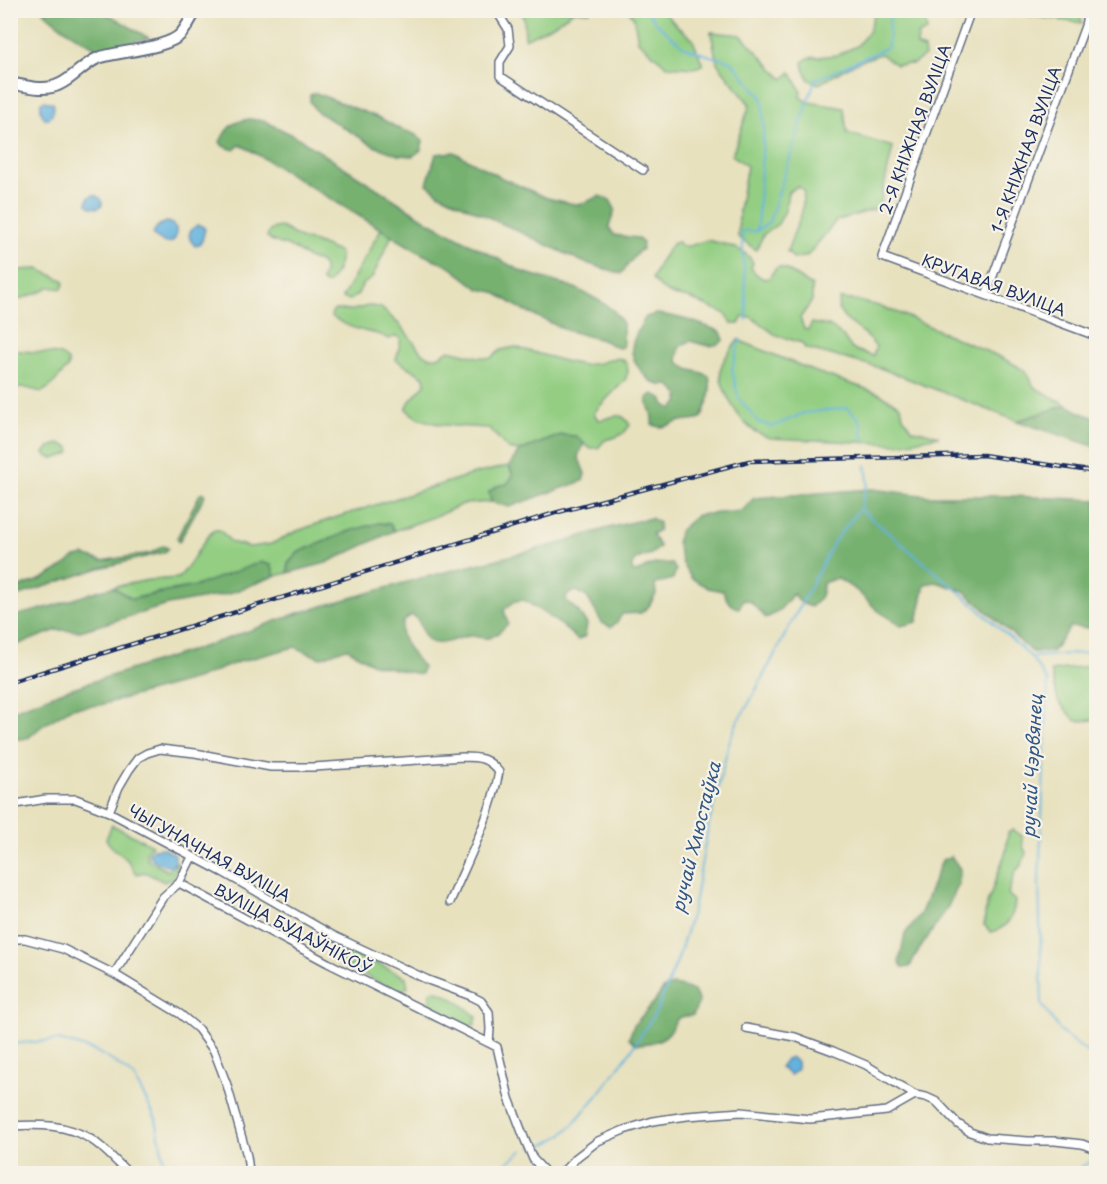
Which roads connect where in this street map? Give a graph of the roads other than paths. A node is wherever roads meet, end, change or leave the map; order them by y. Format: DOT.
graph roads {
  1 [pos="196,10"];
  2 [pos="496,10"];
  3 [pos="971,10"];
  4 [pos="1067,10"];
  5 [pos="1088,12"];
  6 [pos="1096,14"];
  7 [pos="10,83"];
  8 [pos="643,170"];
  9 [pos="882,257"];
  10 [pos="986,295"];
  11 [pos="1096,336"];
  12 [pos="10,805"];
  13 [pos="109,812"];
  14 [pos="192,857"];
  15 [pos="179,883"];
  16 [pos="450,902"];
  17 [pos="10,939"];
  18 [pos="114,974"];
  19 [pos="746,1028"];
  20 [pos="493,1045"];
  21 [pos="915,1095"];
  22 [pos="10,1126"];
  23 [pos="1095,1149"];
  24 [pos="130,1173"];
  25 [pos="248,1173"];
  26 [pos="547,1173"];
  27 [pos="561,1173"];
  1 -- 7 [label="street"];
  2 -- 8 [label="street"];
  3 -- 9 [label="street, 2-Я КНІЖНАЯ ВУЛІЦА"];
  4 -- 5 [label="street"];
  5 -- 6 [label="street"];
  5 -- 10 [label="street, 1-Я КНІЖНАЯ ВУЛІЦА"];
  9 -- 10 [label="street, КРУГАВАЯ ВУЛІЦА"];
  10 -- 11 [label="street, КРУГАВАЯ ВУЛІЦА"];
  12 -- 13 [label="street"];
  13 -- 14 [label="street, ЧЫГУНАЧНАЯ ВУЛІЦА"];
  13 -- 16 [label="street, ЧЫГУНАЧНАЯ ВУЛІЦА"];
  14 -- 15 [label="street"];
  14 -- 20 [label="street, ЧЫГУНАЧНАЯ ВУЛІЦА"];
  15 -- 18 [label="street"];
  15 -- 20 [label="street, ВУЛІЦА БУДАЎНІКОЎ"];
  17 -- 18 [label="street"];
  18 -- 25 [label="street"];
  19 -- 21 [label="street"];
  20 -- 26 [label="street, ЧЫГУНАЧНАЯ ВУЛІЦА"];
  21 -- 23 [label="street"];
  21 -- 27 [label="street"];
  22 -- 24 [label="street"];
}
